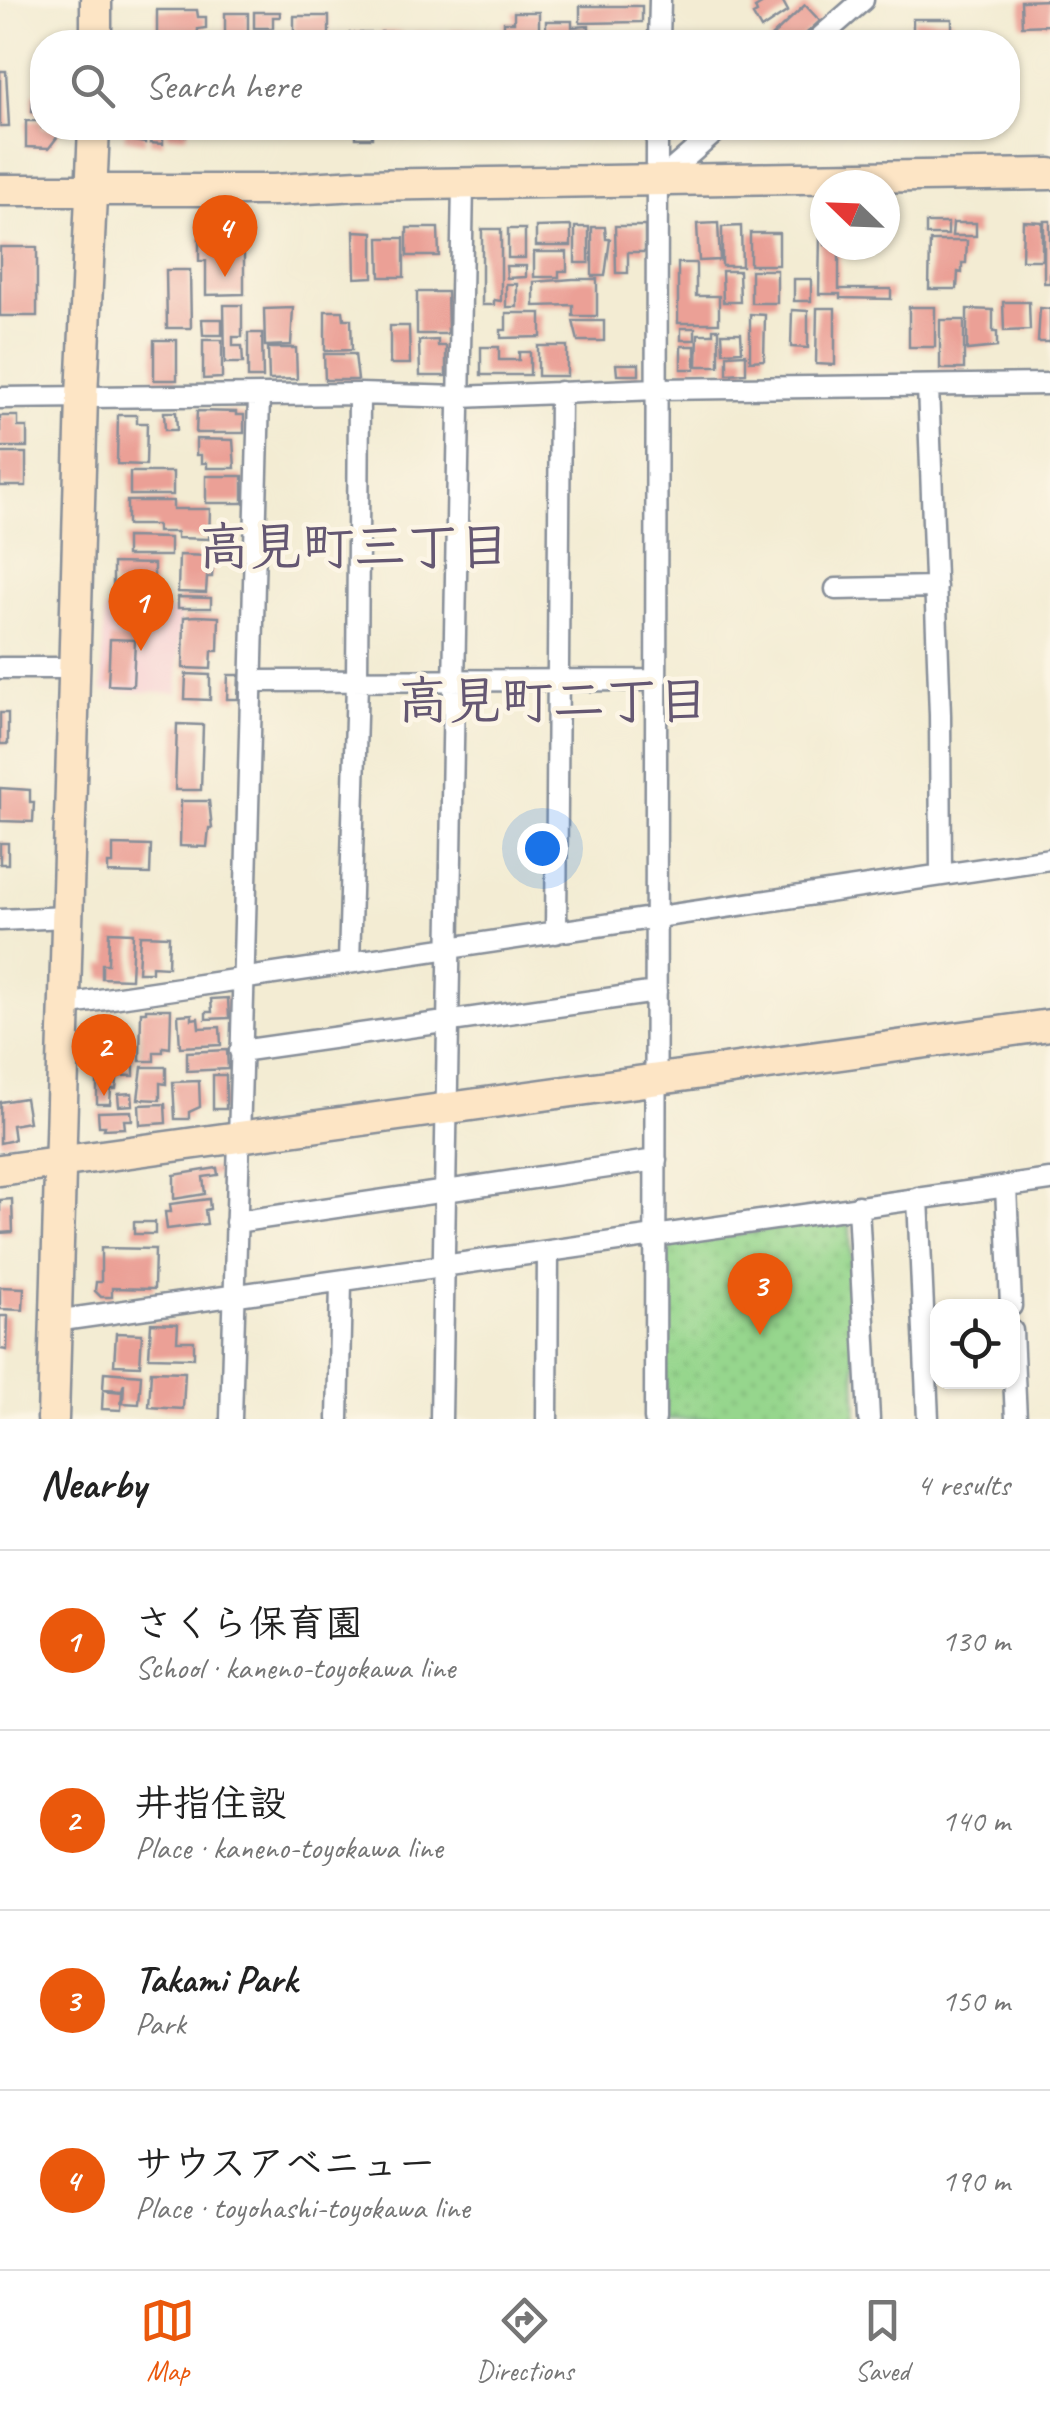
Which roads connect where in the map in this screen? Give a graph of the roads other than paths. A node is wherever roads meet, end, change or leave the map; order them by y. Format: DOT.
graph roads {
  1 [pos="96,0"];
  2 [pos="660,0"];
  3 [pos="863,0"];
  4 [pos="96,30"];
  5 [pos="659,30"];
  6 [pos="829,30"];
  7 [pos="93,140"];
  8 [pos="657,140"];
  9 [pos="706,140"];
  10 [pos="1050,174"];
  11 [pos="658,182"];
  12 [pos="463,183"];
  13 [pos="0,190"];
  14 [pos="90,190"];
  15 [pos="1050,384"];
  16 [pos="928,386"];
  17 [pos="657,389"];
  18 [pos="560,392"];
  19 [pos="359,394"];
  20 [pos="259,396"];
  21 [pos="82,397"];
  22 [pos="460,397"];
  23 [pos="0,398"];
  24 [pos="936,587"];
  25 [pos="836,589"];
  26 [pos="0,668"];
  27 [pos="74,668"];
  28 [pos="655,680"];
  29 [pos="254,681"];
  30 [pos="356,682"];
  31 [pos="456,682"];
  32 [pos="556,682"];
  33 [pos="1050,859"];
  34 [pos="941,874"];
  35 [pos="67,917"];
  36 [pos="655,918"];
  37 [pos="0,920"];
  38 [pos="556,933"];
  39 [pos="451,950"];
  40 [pos="349,964"];
  41 [pos="242,979"];
  42 [pos="656,992"];
  43 [pos="65,1004"];
  44 [pos="449,1020"];
  45 [pos="1050,1025"];
  46 [pos="240,1051"];
  47 [pos="656,1079"];
  48 [pos="445,1108"];
  49 [pos="238,1140"];
  50 [pos="656,1160"];
  51 [pos="59,1162"];
  52 [pos="0,1170"];
  53 [pos="1050,1180"];
  54 [pos="1006,1186"];
  55 [pos="445,1191"];
  56 [pos="918,1198"];
  57 [pos="858,1206"];
  58 [pos="236,1222"];
  59 [pos="655,1237"];
  60 [pos="548,1252"];
  61 [pos="444,1266"];
  62 [pos="341,1282"];
  63 [pos="234,1298"];
  64 [pos="1012,1299"];
  65 [pos="55,1320"];
  66 [pos="1015,1389"];
  67 [pos="53,1419"];
  68 [pos="231,1419"];
  69 [pos="338,1419"];
  70 [pos="442,1419"];
  71 [pos="546,1419"];
  72 [pos="656,1419"];
  73 [pos="868,1419"];
  74 [pos="928,1419"];
  75 [pos="1016,1419"];
  1 -- 4 [label="main road"];
  2 -- 5 [label="street"];
  3 -- 6 [label="street"];
  7 -- 14 [label="main road"];
  8 -- 11 [label="street"];
  9 -- 11 [label="street"];
  10 -- 11 [label="main road"];
  11 -- 12 [label="main road"];
  11 -- 17 [label="street"];
  12 -- 14 [label="main road"];
  12 -- 22 [label="street"];
  13 -- 14 [label="main road"];
  14 -- 21 [label="main road"];
  15 -- 16 [label="street"];
  16 -- 17 [label="street"];
  16 -- 24 [label="street"];
  17 -- 18 [label="street"];
  17 -- 28 [label="street"];
  18 -- 22 [label="street"];
  18 -- 32 [label="street"];
  19 -- 20 [label="street"];
  19 -- 22 [label="street"];
  19 -- 30 [label="street"];
  20 -- 21 [label="street"];
  20 -- 29 [label="street"];
  21 -- 23 [label="street"];
  21 -- 27 [label="main road"];
  22 -- 31 [label="street"];
  24 -- 25 [label="street"];
  24 -- 34 [label="street"];
  26 -- 27 [label="street"];
  27 -- 35 [label="main road"];
  28 -- 32 [label="street"];
  28 -- 36 [label="street"];
  29 -- 30 [label="street"];
  29 -- 41 [label="street"];
  30 -- 31 [label="street"];
  30 -- 40 [label="street"];
  31 -- 32 [label="street"];
  31 -- 39 [label="street"];
  32 -- 38 [label="street"];
  33 -- 34 [label="street"];
  34 -- 36 [label="street"];
  35 -- 37 [label="street"];
  35 -- 43 [label="main road"];
  36 -- 38 [label="street"];
  36 -- 42 [label="street"];
  38 -- 39 [label="street"];
  39 -- 40 [label="street"];
  39 -- 44 [label="street"];
  40 -- 41 [label="street"];
  41 -- 43 [label="street"];
  41 -- 46 [label="street"];
  42 -- 44 [label="street"];
  42 -- 47 [label="street"];
  43 -- 51 [label="main road"];
  44 -- 46 [label="street"];
  44 -- 48 [label="street"];
  45 -- 47 [label="main road"];
  46 -- 49 [label="street"];
  47 -- 48 [label="main road"];
  47 -- 50 [label="street"];
  48 -- 49 [label="main road"];
  48 -- 55 [label="street"];
  49 -- 51 [label="main road"];
  49 -- 58 [label="street"];
  50 -- 55 [label="street"];
  50 -- 59 [label="street"];
  51 -- 52 [label="main road"];
  51 -- 65 [label="main road"];
  53 -- 54 [label="street"];
  54 -- 56 [label="street"];
  54 -- 64 [label="street"];
  55 -- 58 [label="street"];
  55 -- 61 [label="street"];
  56 -- 57 [label="street"];
  56 -- 74 [label="street"];
  57 -- 59 [label="street"];
  57 -- 73 [label="street"];
  58 -- 63 [label="street"];
  59 -- 60 [label="street"];
  59 -- 72 [label="street"];
  60 -- 61 [label="street"];
  60 -- 71 [label="street"];
  61 -- 62 [label="street"];
  61 -- 70 [label="street"];
  62 -- 63 [label="street"];
  62 -- 69 [label="street"];
  63 -- 65 [label="street"];
  63 -- 68 [label="street"];
  65 -- 67 [label="main road"];
  66 -- 75 [label="street"];
}
